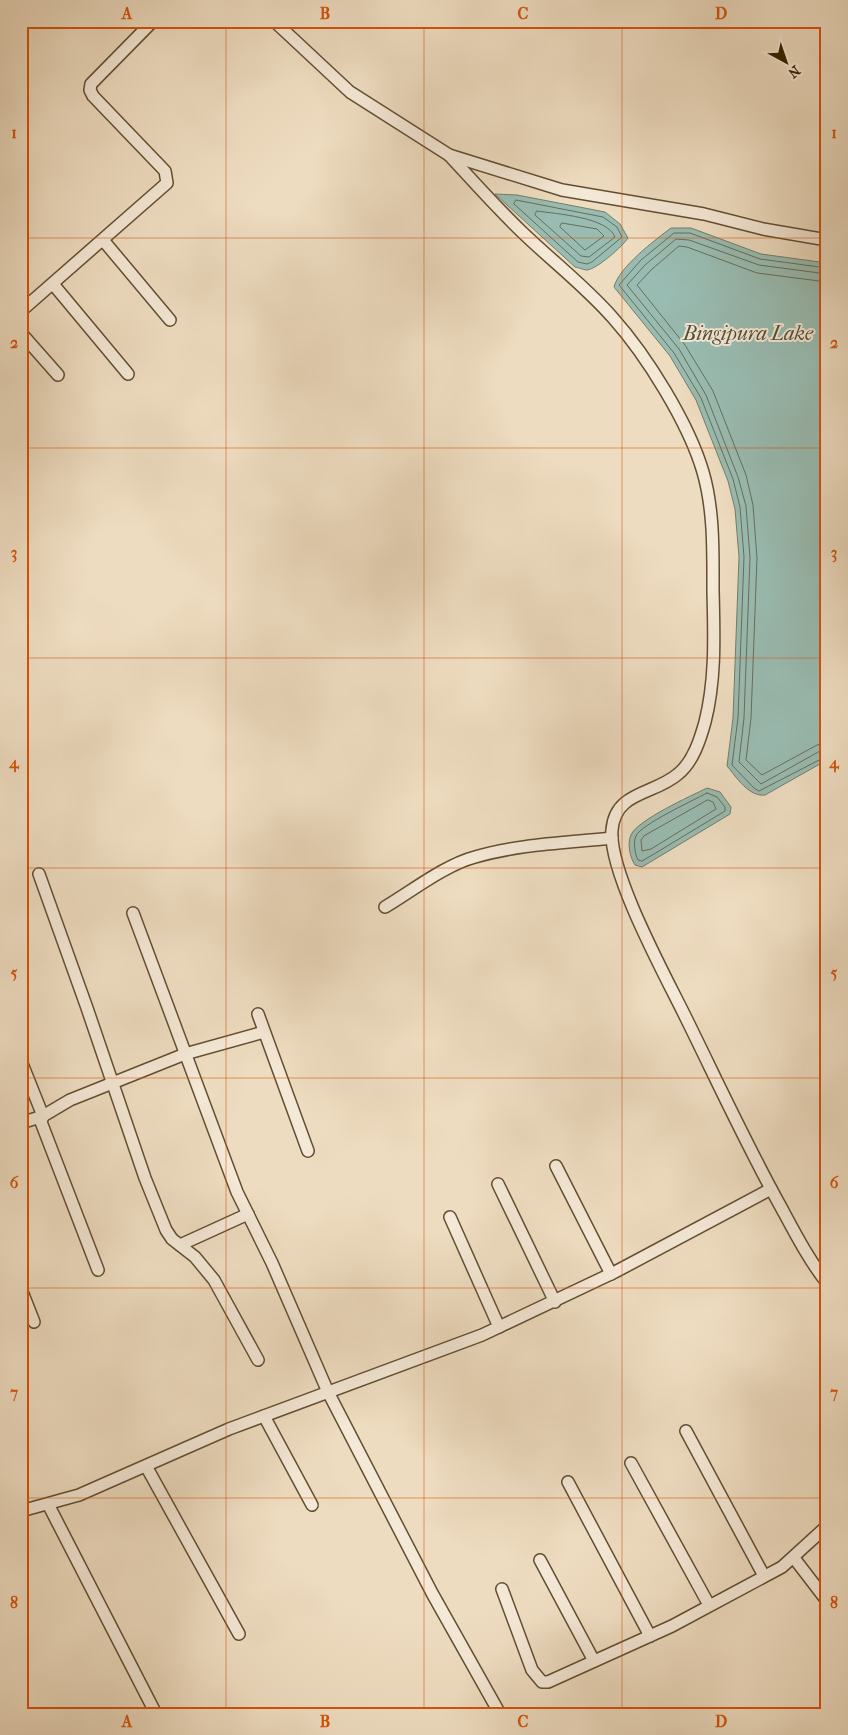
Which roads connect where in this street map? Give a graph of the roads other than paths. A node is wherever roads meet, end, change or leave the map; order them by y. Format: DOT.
graph roads {
  1 [pos="153,21"];
  2 [pos="274,21"];
  3 [pos="448,155"];
  4 [pos="103,240"];
  5 [pos="827,240"];
  6 [pos="53,284"];
  7 [pos="21,311"];
  8 [pos="170,320"];
  9 [pos="21,333"];
  10 [pos="128,374"];
  11 [pos="58,375"];
  12 [pos="612,838"];
  13 [pos="39,874"];
  14 [pos="385,907"];
  15 [pos="133,914"];
  16 [pos="258,1014"];
  17 [pos="264,1032"];
  18 [pos="185,1054"];
  19 [pos="21,1061"];
  20 [pos="112,1083"];
  21 [pos="43,1116"];
  22 [pos="21,1123"];
  23 [pos="308,1151"];
  24 [pos="556,1166"];
  25 [pos="498,1184"];
  26 [pos="771,1189"];
  27 [pos="248,1214"];
  28 [pos="450,1217"];
  29 [pos="180,1245"];
  30 [pos="98,1270"];
  31 [pos="611,1274"];
  32 [pos="827,1283"];
  33 [pos="21,1289"];
  34 [pos="555,1302"];
  35 [pos="34,1322"];
  36 [pos="499,1327"];
  37 [pos="258,1360"];
  38 [pos="328,1392"];
  39 [pos="264,1416"];
  40 [pos="686,1430"];
  41 [pos="631,1464"];
  42 [pos="146,1466"];
  43 [pos="568,1482"];
  44 [pos="48,1504"];
  45 [pos="312,1505"];
  46 [pos="21,1511"];
  47 [pos="827,1526"];
  48 [pos="794,1558"];
  49 [pos="540,1560"];
  50 [pos="764,1576"];
  51 [pos="502,1589"];
  52 [pos="827,1601"];
  53 [pos="709,1605"];
  54 [pos="239,1634"];
  55 [pos="650,1636"];
  56 [pos="594,1661"];
  57 [pos="156,1714"];
  58 [pos="500,1714"];
  1 -- 4 [label="street"];
  2 -- 3 [label="street"];
  3 -- 5 [label="street"];
  3 -- 12 [label="street"];
  4 -- 6 [label="street"];
  4 -- 8 [label="street"];
  6 -- 7 [label="street"];
  6 -- 10 [label="street"];
  9 -- 11 [label="street"];
  12 -- 14 [label="street"];
  12 -- 26 [label="street"];
  13 -- 20 [label="street"];
  15 -- 18 [label="street"];
  16 -- 17 [label="street"];
  17 -- 18 [label="street"];
  17 -- 23 [label="street"];
  18 -- 20 [label="street"];
  18 -- 27 [label="street"];
  19 -- 21 [label="street"];
  20 -- 21 [label="street"];
  20 -- 29 [label="street"];
  21 -- 22 [label="street"];
  21 -- 30 [label="street"];
  24 -- 31 [label="street"];
  25 -- 34 [label="street"];
  26 -- 31 [label="street"];
  26 -- 32 [label="street"];
  27 -- 29 [label="street"];
  27 -- 38 [label="street"];
  28 -- 36 [label="street"];
  29 -- 37 [label="street"];
  31 -- 34 [label="street"];
  33 -- 35 [label="street"];
  34 -- 36 [label="street"];
  36 -- 38 [label="street"];
  38 -- 39 [label="street"];
  38 -- 58 [label="street"];
  39 -- 42 [label="street"];
  39 -- 45 [label="street"];
  40 -- 50 [label="street"];
  41 -- 53 [label="street"];
  42 -- 44 [label="street"];
  42 -- 54 [label="street"];
  43 -- 55 [label="street"];
  44 -- 46 [label="street"];
  44 -- 57 [label="street"];
  47 -- 48 [label="street"];
  48 -- 50 [label="street"];
  48 -- 52 [label="street"];
  49 -- 56 [label="street"];
  50 -- 53 [label="street"];
  51 -- 56 [label="street"];
  53 -- 55 [label="street"];
  55 -- 56 [label="street"];
}
